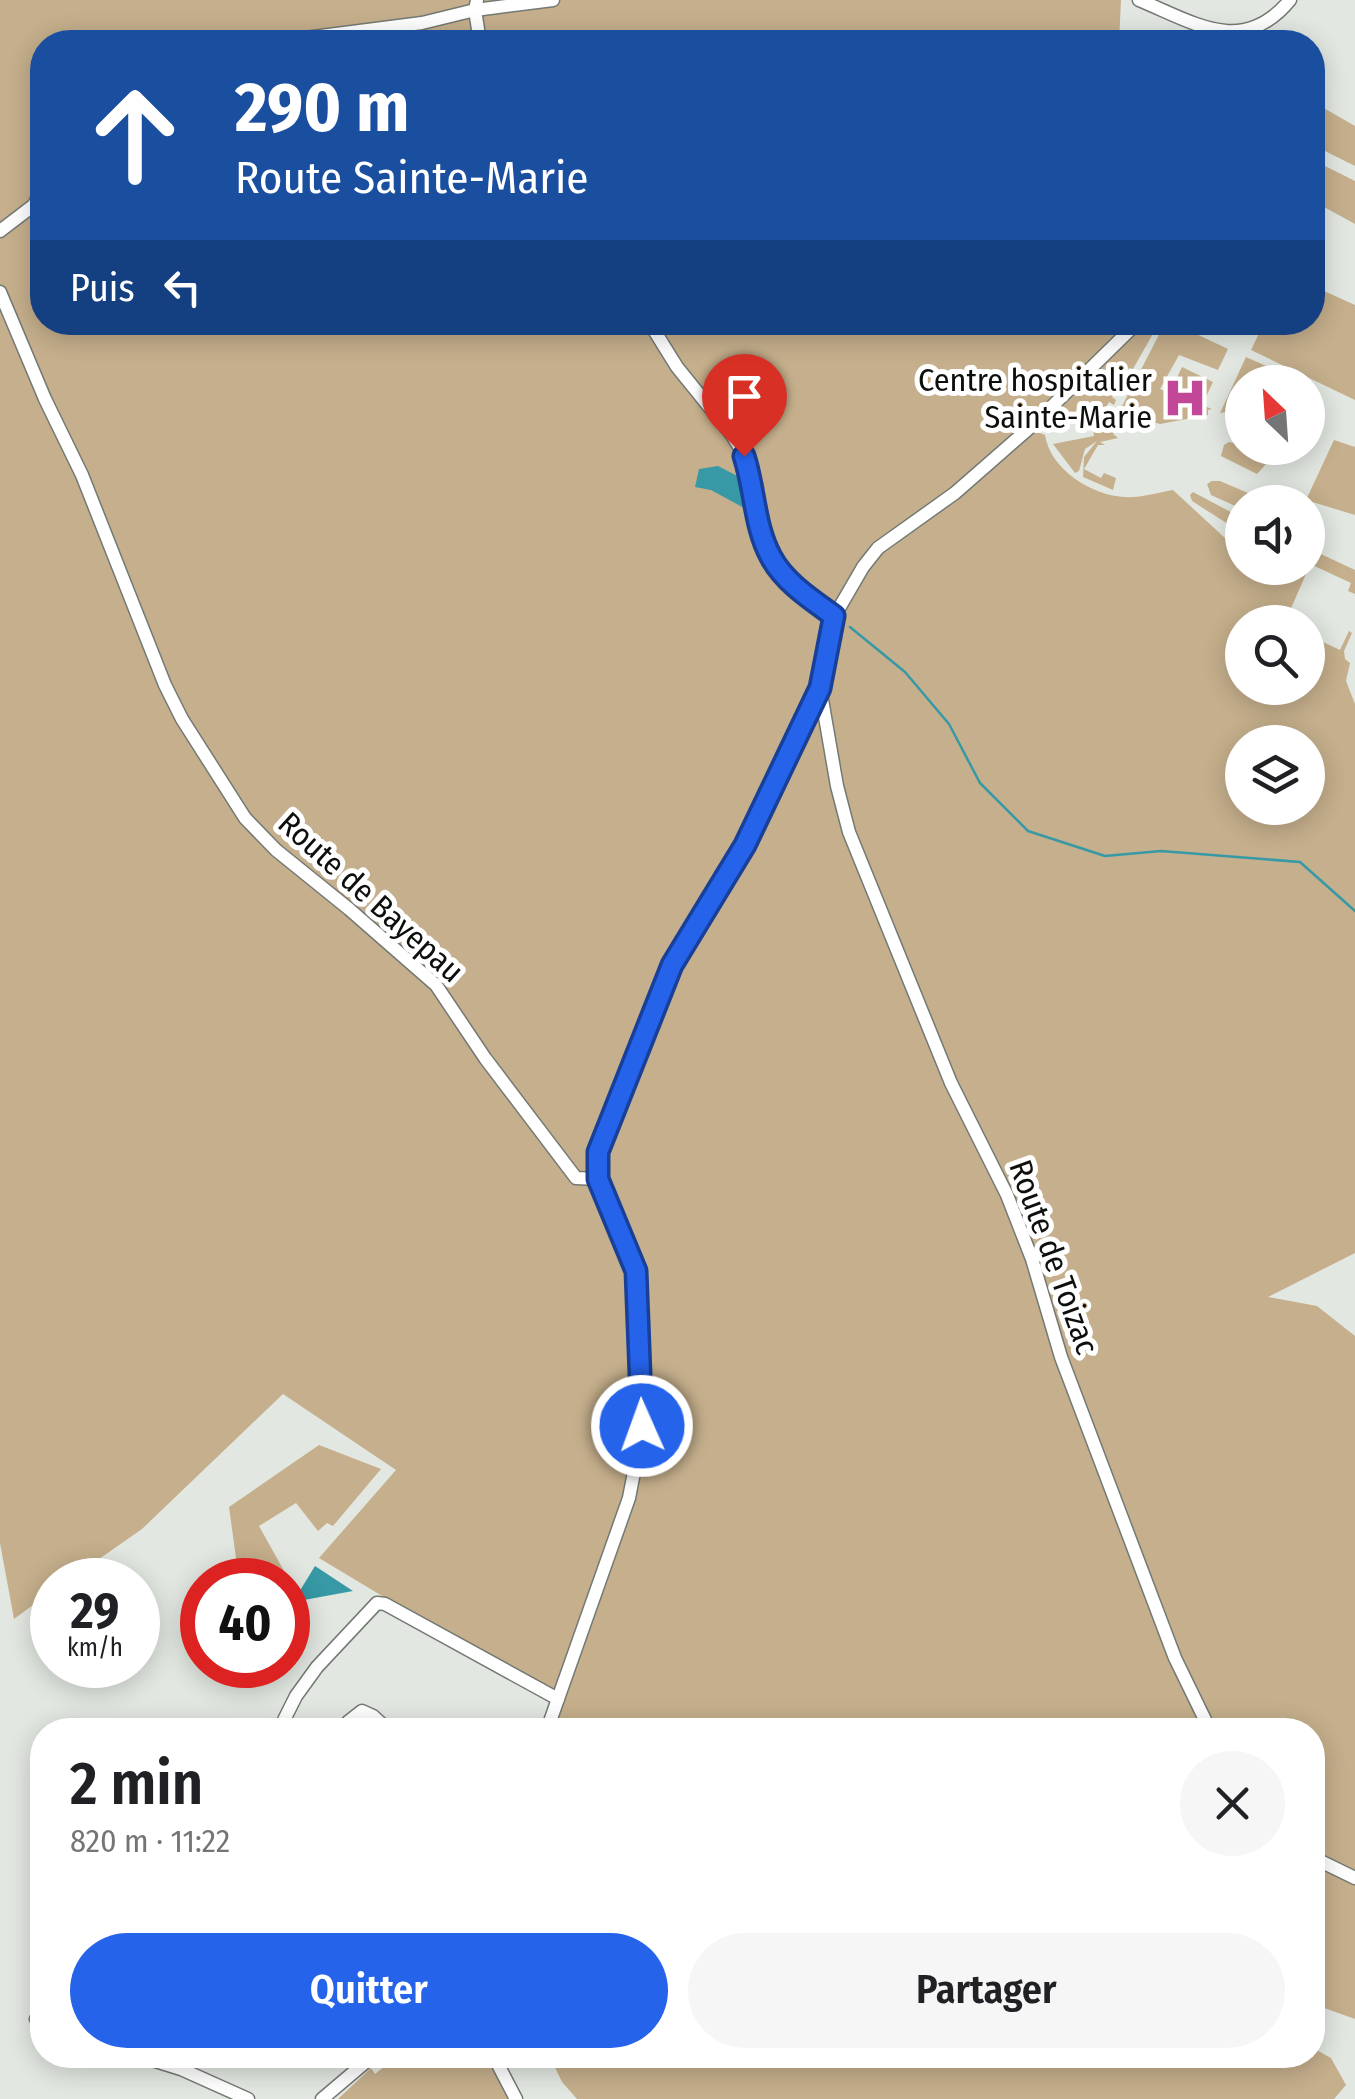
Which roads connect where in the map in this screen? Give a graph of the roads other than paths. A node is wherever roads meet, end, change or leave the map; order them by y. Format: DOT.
graph roads {
  1 [pos="1140,0"];
  2 [pos="1290,0"];
  3 [pos="543,1"];
  4 [pos="476,5"];
  5 [pos="373,30"];
  6 [pos="479,30"];
  7 [pos="1213,30"];
  8 [pos="1250,30"];
  9 [pos="30,207"];
  10 [pos="0,232"];
  11 [pos="0,292"];
  12 [pos="657,335"];
  13 [pos="1125,335"];
  14 [pos="834,616"];
  15 [pos="820,688"];
  16 [pos="598,1179"];
  17 [pos="558,1699"];
  18 [pos="285,1718"];
  19 [pos="353,1718"];
  20 [pos="375,1718"];
  21 [pos="551,1718"];
  22 [pos="1204,1718"];
  23 [pos="1325,1863"];
  24 [pos="1355,1878"];
  25 [pos="177,2068"];
  26 [pos="359,2068"];
  27 [pos="500,2068"];
  28 [pos="248,2099"];
  29 [pos="322,2099"];
  30 [pos="516,2099"];
  1 -- 7 [label="street"];
  2 -- 8 [label="street"];
  3 -- 4 [label="street"];
  4 -- 5 [label="street"];
  4 -- 6 [label="street"];
  9 -- 10 [label="street"];
  11 -- 16 [label="street, Route de Bayepau"];
  12 -- 14 [label="street"];
  13 -- 14 [label="street"];
  14 -- 15 [label="street"];
  15 -- 16 [label="street"];
  15 -- 22 [label="street, Route de Toizac"];
  16 -- 17 [label="street"];
  17 -- 18 [label="street"];
  17 -- 21 [label="street"];
  19 -- 20 [label="street"];
  23 -- 24 [label="street"];
  25 -- 28 [label="street"];
  26 -- 29 [label="street"];
  27 -- 30 [label="street"];
}
